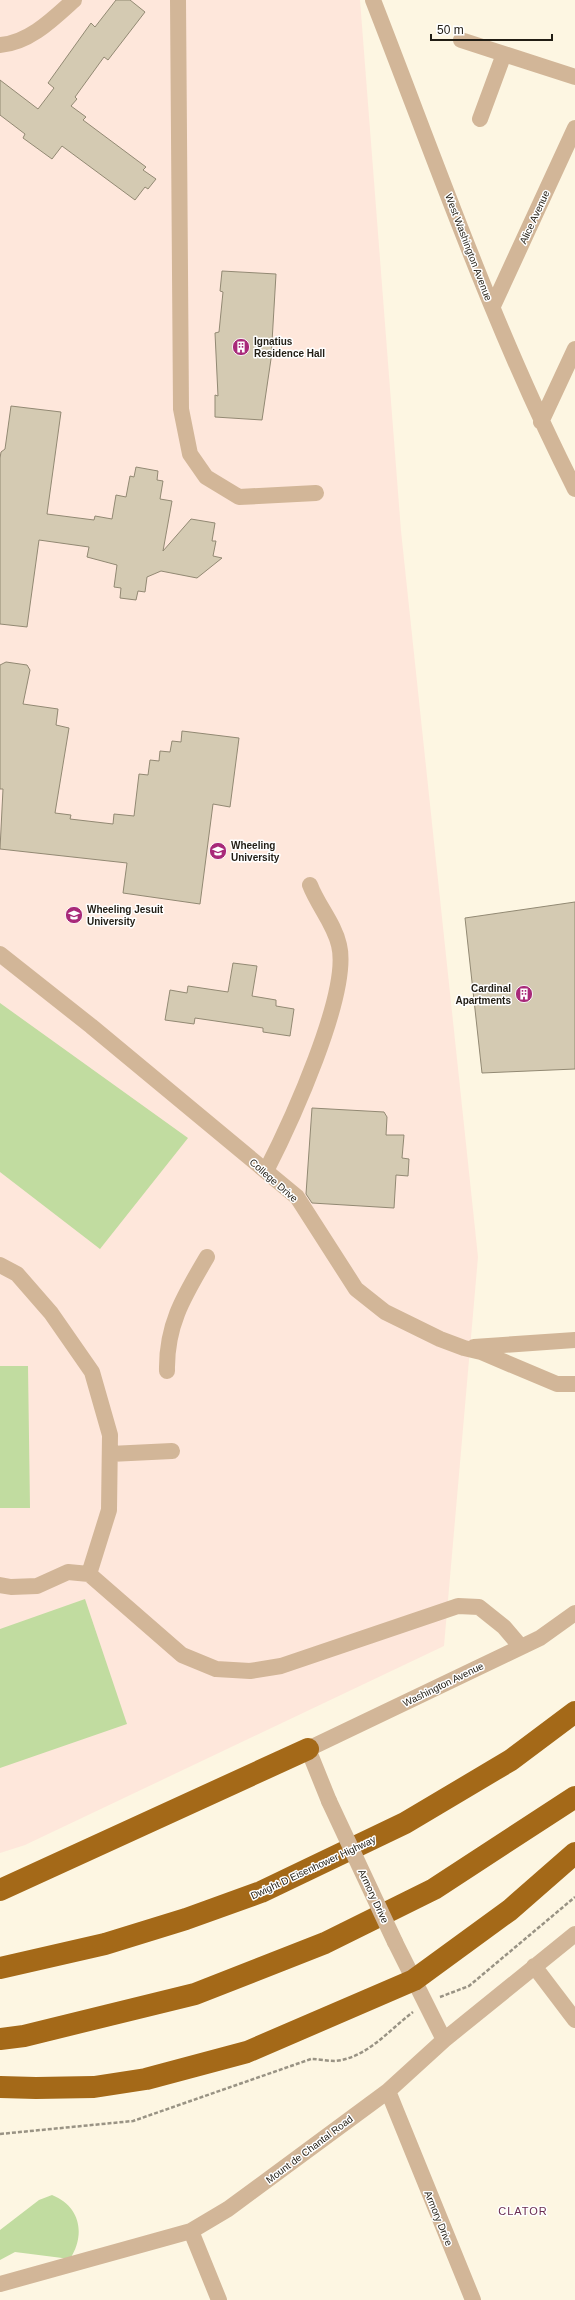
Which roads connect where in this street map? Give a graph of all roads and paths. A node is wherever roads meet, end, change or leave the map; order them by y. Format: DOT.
graph roads {
  1 [pos="74,0"];
  2 [pos="178,0"];
  3 [pos="373,0"];
  4 [pos="461,40"];
  5 [pos="0,45"];
  6 [pos="504,54"];
  7 [pos="575,77"];
  8 [pos="480,119"];
  9 [pos="575,128"];
  10 [pos="493,306"];
  11 [pos="575,349"];
  12 [pos="541,422"];
  13 [pos="575,489"];
  14 [pos="316,493"];
  15 [pos="310,885"];
  16 [pos="0,954"];
  17 [pos="266,1171"];
  18 [pos="207,1257"];
  19 [pos="0,1265"];
  20 [pos="575,1340"];
  21 [pos="464,1348"];
  22 [pos="167,1371"];
  23 [pos="575,1384"];
  24 [pos="172,1451"];
  25 [pos="110,1454"];
  26 [pos="89,1574"];
  27 [pos="0,1584"];
  28 [pos="575,1614"];
  29 [pos="521,1647"];
  30 [pos="575,1712"];
  31 [pos="308,1749"];
  32 [pos="575,1797"];
  33 [pos="575,1853"];
  34 [pos="0,1890"];
  35 [pos="575,1934"];
  36 [pos="534,1966"];
  37 [pos="0,1968"];
  38 [pos="414,1980"];
  39 [pos="575,2020"];
  40 [pos="0,2039"];
  41 [pos="444,2040"];
  42 [pos="0,2086"];
  43 [pos="388,2091"];
  44 [pos="191,2231"];
  45 [pos="0,2284"];
  46 [pos="470,2299"];
  47 [pos="219,2300"];
  1 -- 5 [label="street"];
  2 -- 14 [label="street"];
  3 -- 10 [label="street, West Washington Avenue"];
  4 -- 6 [label="street"];
  6 -- 7 [label="street"];
  6 -- 8 [label="street"];
  9 -- 10 [label="street, Alice Avenue"];
  10 -- 12 [label="street, West Washington Avenue"];
  11 -- 12 [label="street"];
  12 -- 13 [label="street, West Washington Avenue"];
  15 -- 17 [label="street"];
  16 -- 17 [label="street, College Drive"];
  17 -- 21 [label="street, College Drive"];
  18 -- 22 [label="street"];
  19 -- 25 [label="street"];
  20 -- 21 [label="street"];
  21 -- 23 [label="street, College Drive"];
  24 -- 25 [label="street"];
  25 -- 26 [label="street"];
  26 -- 27 [label="street"];
  26 -- 29 [label="street"];
  28 -- 29 [label="street, Washington Avenue"];
  29 -- 31 [label="street, Washington Avenue"];
  30 -- 37 [label="highway, Dwight D Eisenhower Highway"];
  31 -- 34 [label="highway"];
  31 -- 38 [label="street, Armory Drive, bridge"];
  32 -- 40 [label="highway"];
  33 -- 38 [label="highway"];
  35 -- 36 [label="street, Mount de Chantal Road"];
  36 -- 39 [label="street"];
  36 -- 41 [label="street, Mount de Chantal Road"];
  38 -- 41 [label="street, Armory Drive"];
  38 -- 42 [label="highway"];
  41 -- 43 [label="street, Mount de Chantal Road"];
  43 -- 44 [label="street, Mount de Chantal Road"];
  43 -- 46 [label="street, Armory Drive"];
  44 -- 45 [label="street, Mount de Chantal Road"];
  44 -- 47 [label="street"];
}
